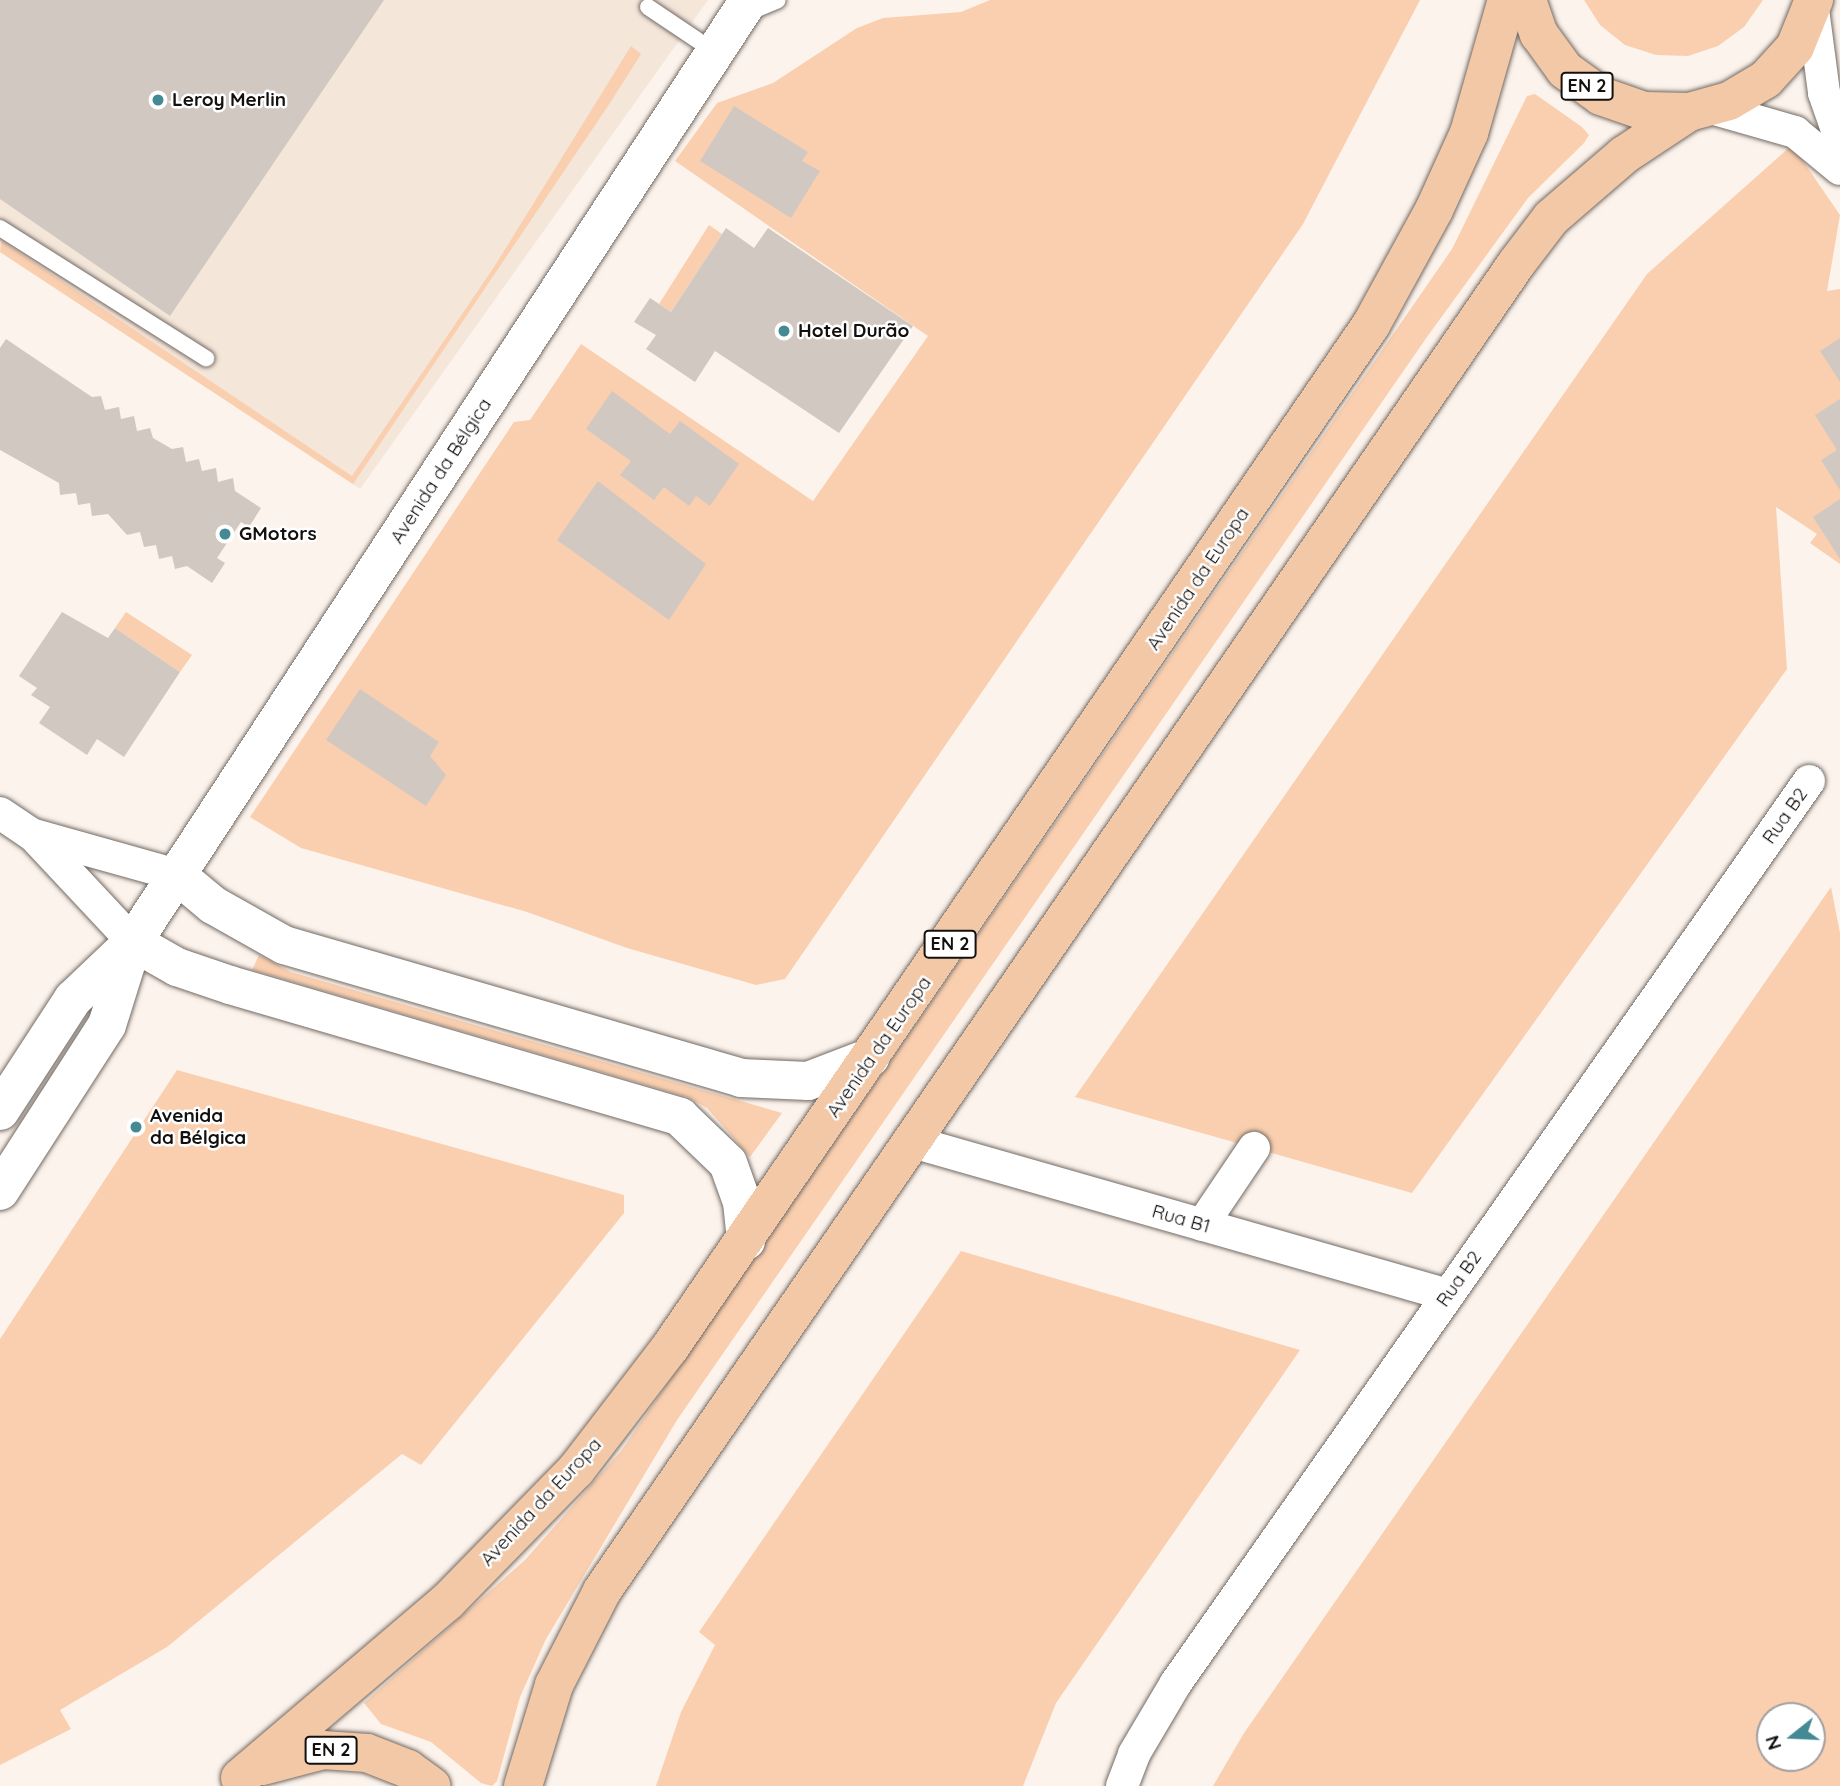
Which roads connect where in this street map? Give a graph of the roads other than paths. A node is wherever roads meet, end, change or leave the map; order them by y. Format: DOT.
graph roads {
  1 [pos="778,0"];
  2 [pos="1507,0"];
  3 [pos="1527,0"];
  4 [pos="1813,5"];
  5 [pos="648,7"];
  6 [pos="744,9"];
  7 [pos="715,52"];
  8 [pos="1698,109"];
  9 [pos="1840,139"];
  10 [pos="1840,169"];
  11 [pos="0,228"];
  12 [pos="206,358"];
  13 [pos="1810,781"];
  14 [pos="0,813"];
  15 [pos="33,835"];
  16 [pos="177,875"];
  17 [pos="133,942"];
  18 [pos="871,1057"];
  19 [pos="0,1111"];
  20 [pos="913,1142"];
  21 [pos="1254,1148"];
  22 [pos="0,1191"];
  23 [pos="1202,1225"];
  24 [pos="746,1241"];
  25 [pos="1448,1295"];
  26 [pos="235,1782"];
  27 [pos="431,1786"];
  28 [pos="523,1786"];
  29 [pos="1122,1786"];
  1 -- 6 [label="lane"];
  2 -- 18 [label="main road, Avenida da Europa / EN 2"];
  3 -- 8 [label="main road, EN 2"];
  4 -- 8 [label="main road, EN 2"];
  4 -- 9 [label="street"];
  5 -- 7 [label="lane"];
  6 -- 7 [label="main road, Avenida da Bélgica"];
  7 -- 16 [label="main road, Avenida da Bélgica"];
  8 -- 10 [label="street"];
  8 -- 20 [label="main road, EN 2"];
  11 -- 12 [label="lane"];
  13 -- 25 [label="street, Rua B2"];
  14 -- 15 [label="street"];
  15 -- 16 [label="street"];
  15 -- 17 [label="street"];
  16 -- 17 [label="main road, Avenida da Bélgica"];
  16 -- 18 [label="main road"];
  17 -- 19 [label="main road, Avenida da Bélgica"];
  17 -- 22 [label="main road, Avenida da Bélgica"];
  17 -- 24 [label="main road"];
  18 -- 24 [label="main road, Avenida da Europa / EN 2"];
  20 -- 23 [label="street, Rua B1"];
  20 -- 28 [label="main road, EN 2"];
  21 -- 23 [label="street"];
  23 -- 25 [label="street, Rua B1"];
  24 -- 26 [label="main road, Avenida da Europa / EN 2"];
  25 -- 29 [label="street, Rua B2"];
  26 -- 27 [label="main road, EN 2"];
}
